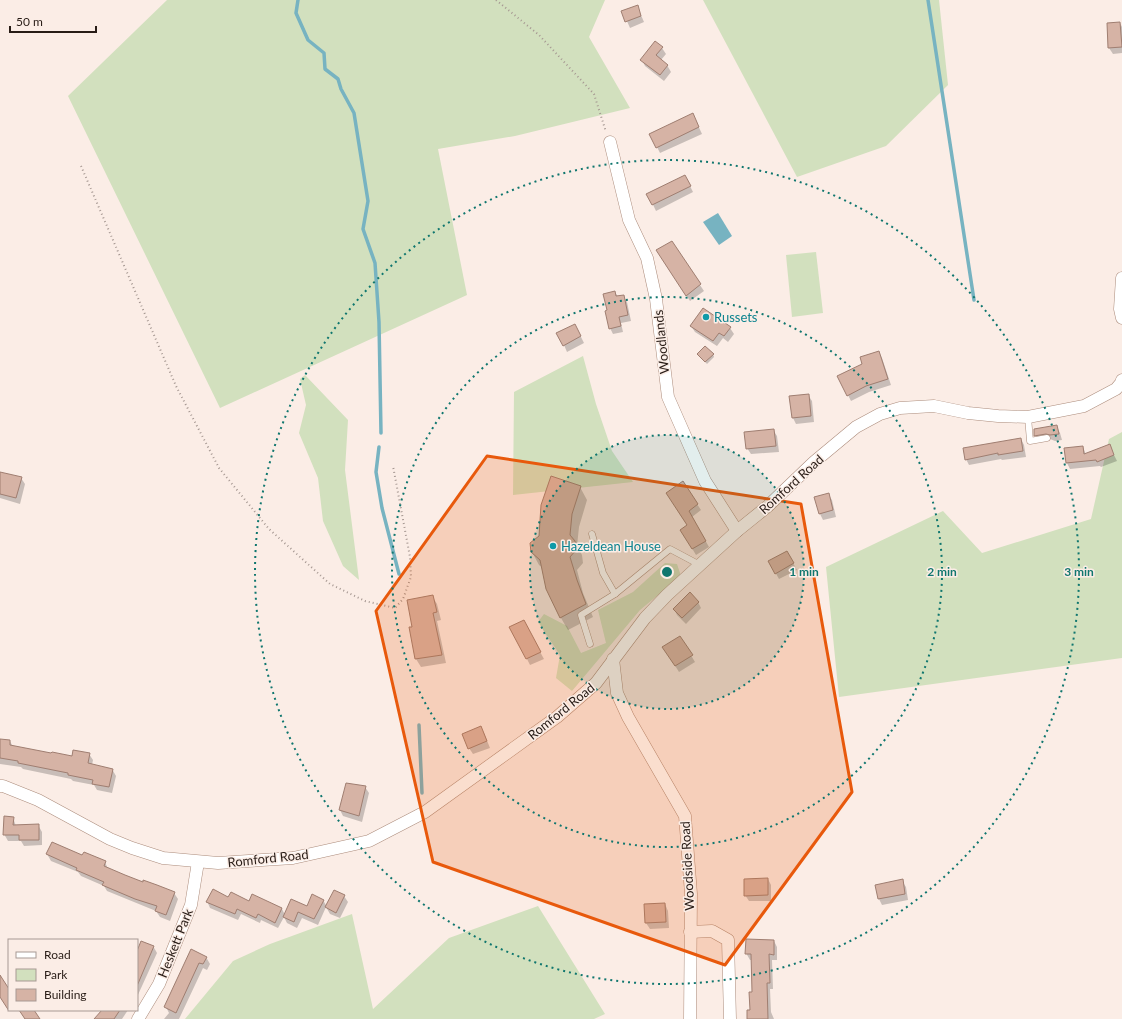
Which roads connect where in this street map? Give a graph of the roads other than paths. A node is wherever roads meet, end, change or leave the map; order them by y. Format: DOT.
graph roads {
  1 [pos="610,142"];
  2 [pos="1122,278"];
  3 [pos="1122,318"];
  4 [pos="1122,382"];
  5 [pos="1028,417"];
  6 [pos="1047,438"];
  7 [pos="737,531"];
  8 [pos="592,534"];
  9 [pos="700,565"];
  10 [pos="615,594"];
  11 [pos="590,644"];
  12 [pos="613,659"];
  13 [pos="0,786"];
  14 [pos="198,862"];
  15 [pos="690,932"];
  16 [pos="138,1019"];
  17 [pos="690,1019"];
  18 [pos="730,1019"];
  1 -- 7 [label="street, Woodlands"];
  2 -- 3 [label="street"];
  4 -- 5 [label="street, Romford Road"];
  5 -- 6 [label="lane"];
  5 -- 7 [label="street, Romford Road"];
  7 -- 9 [label="street, Romford Road"];
  8 -- 10 [label="lane"];
  9 -- 10 [label="lane"];
  9 -- 12 [label="street, Romford Road"];
  10 -- 11 [label="lane"];
  12 -- 14 [label="street, Romford Road"];
  12 -- 15 [label="street, Woodside Road"];
  13 -- 14 [label="street, Romford Road"];
  14 -- 16 [label="street, Heskett Park"];
  15 -- 17 [label="street, Woodside Road"];
  15 -- 18 [label="street"];
}
